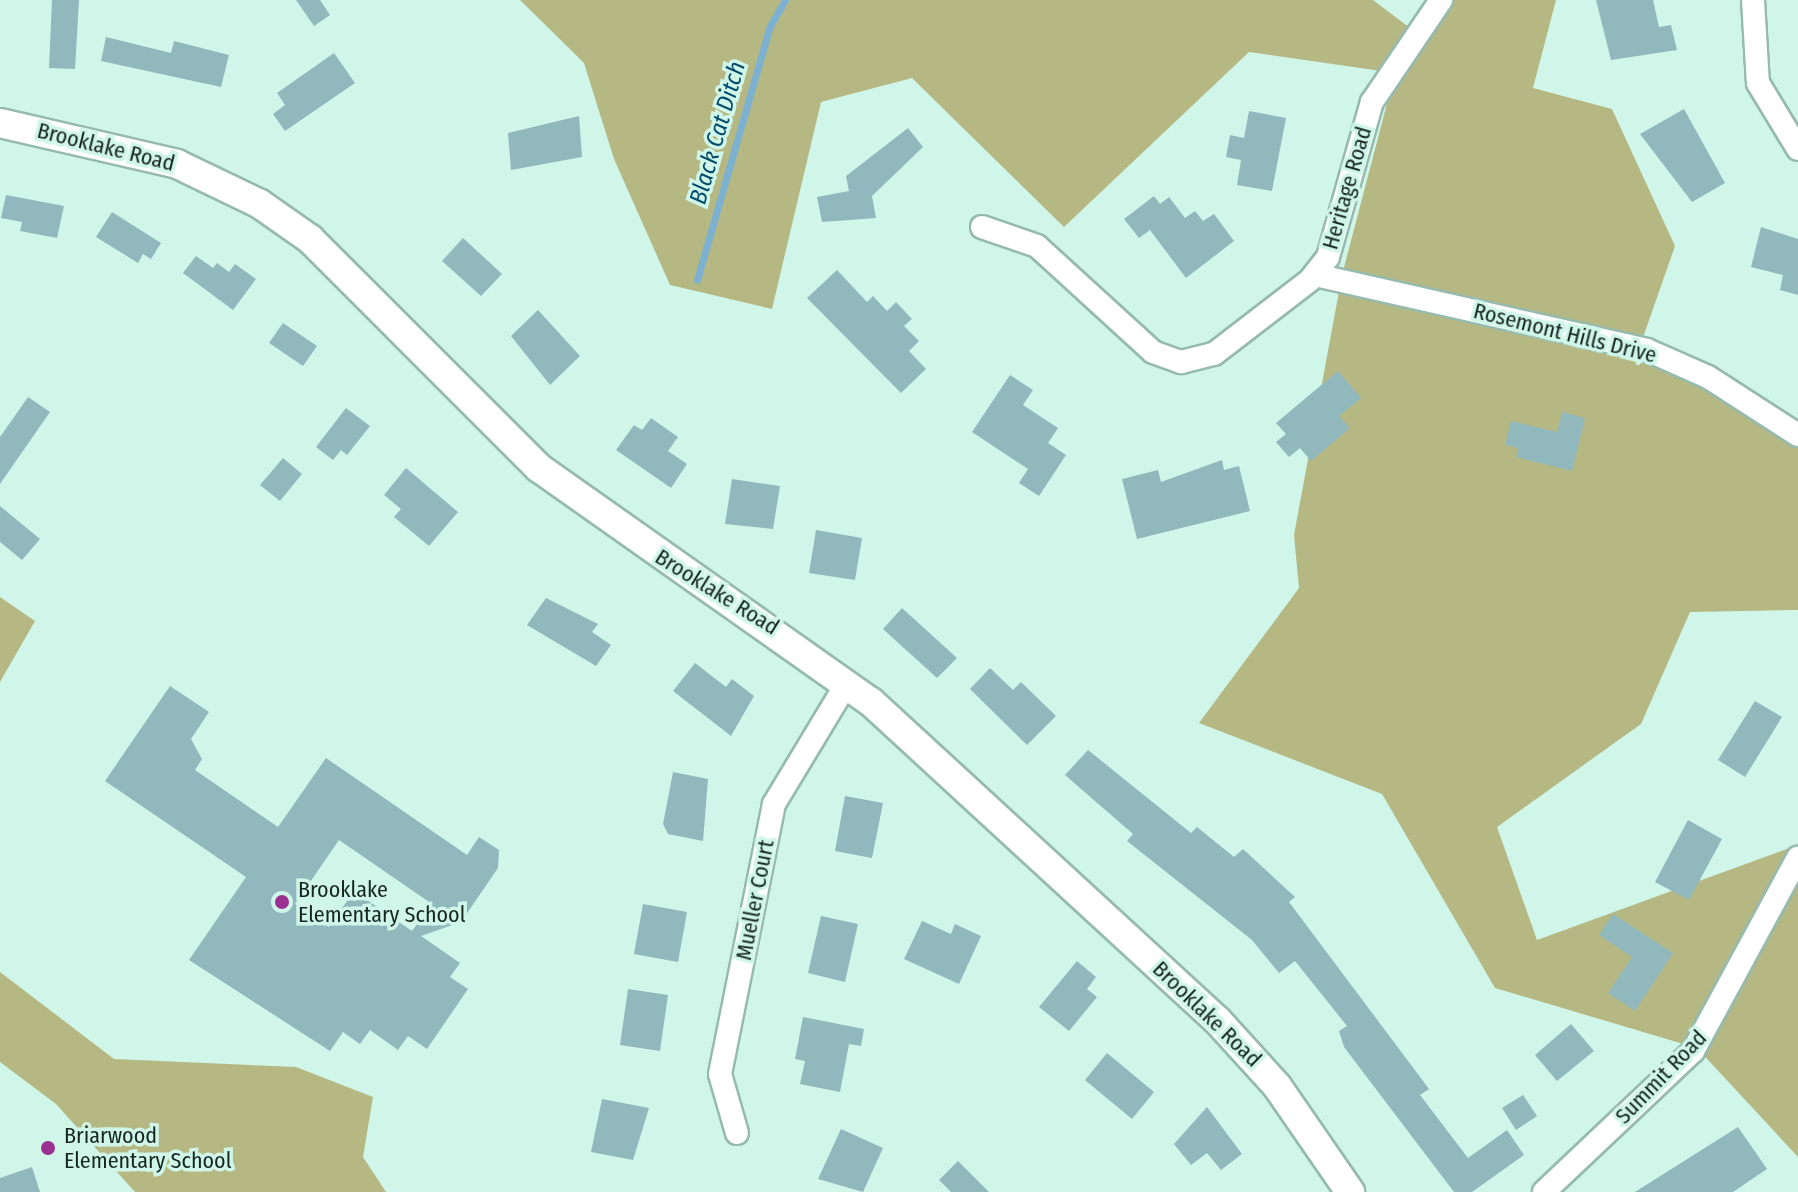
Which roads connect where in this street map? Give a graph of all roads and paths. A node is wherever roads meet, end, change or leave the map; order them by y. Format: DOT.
graph roads {
  1 [pos="1441,0"];
  2 [pos="1753,0"];
  3 [pos="0,123"];
  4 [pos="1798,149"];
  5 [pos="982,227"];
  6 [pos="1315,275"];
  7 [pos="1798,435"];
  8 [pos="847,683"];
  9 [pos="1798,858"];
  10 [pos="737,1133"];
  11 [pos="1350,1192"];
  12 [pos="1544,1192"];
  1 -- 6 [label="street, Heritage Road"];
  2 -- 4 [label="street"];
  3 -- 8 [label="street, Brooklake Road"];
  5 -- 6 [label="street, Heritage Road"];
  6 -- 7 [label="street, Rosemont Hills Drive"];
  8 -- 10 [label="street, Mueller Court"];
  8 -- 11 [label="street, Brooklake Road"];
  9 -- 12 [label="street, Summit Road"];
}
